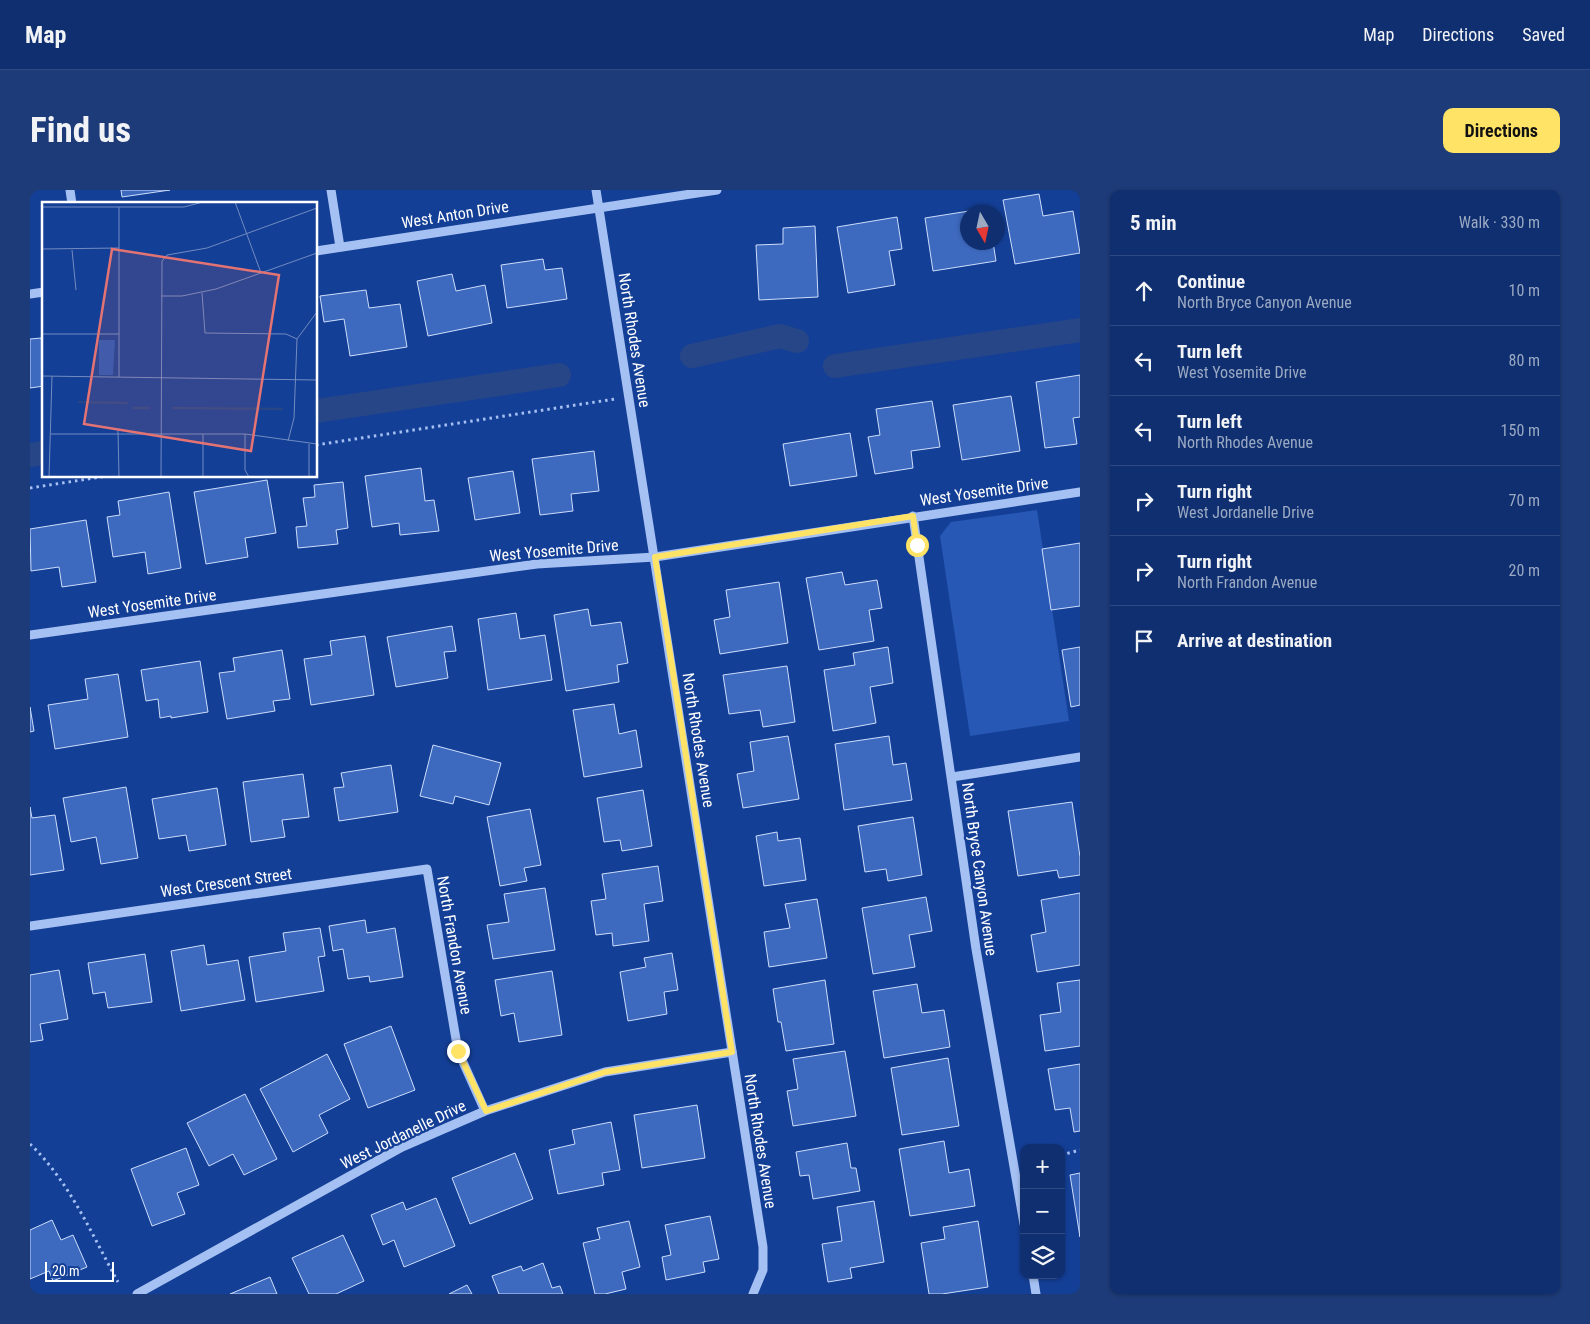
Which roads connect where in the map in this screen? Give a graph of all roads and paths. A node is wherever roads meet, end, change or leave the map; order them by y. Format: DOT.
graph roads {
  1 [pos="331,190"];
  2 [pos="596,190"];
  3 [pos="717,190"];
  4 [pos="599,207"];
  5 [pos="340,247"];
  6 [pos="318,251"];
  7 [pos="628,397"];
  8 [pos="318,444"];
  9 [pos="94,478"];
  10 [pos="30,488"];
  11 [pos="1080,492"];
  12 [pos="913,516"];
  13 [pos="655,557"];
  14 [pos="30,635"];
  15 [pos="1080,757"];
  16 [pos="952,777"];
  17 [pos="427,869"];
  18 [pos="30,926"];
  19 [pos="732,1052"];
  20 [pos="486,1111"];
  21 [pos="30,1144"];
  22 [pos="1080,1150"];
  23 [pos="1065,1154"];
  24 [pos="1020,1201"];
  25 [pos="1034,1279"];
  26 [pos="118,1282"];
  27 [pos="141,1293"];
  28 [pos="753,1294"];
  29 [pos="1036,1294"];
  1 -- 5 [label="street"];
  2 -- 4 [label="street, North Rhodes Avenue"];
  3 -- 4 [label="street, West Anton Drive"];
  4 -- 5 [label="street, West Anton Drive"];
  4 -- 7 [label="street, North Rhodes Avenue"];
  5 -- 6 [label="street, West Anton Drive"];
  7 -- 8 [label="path"];
  7 -- 13 [label="street, North Rhodes Avenue"];
  9 -- 10 [label="path"];
  11 -- 12 [label="street, West Yosemite Drive"];
  12 -- 13 [label="street, West Yosemite Drive"];
  12 -- 16 [label="street, North Bryce Canyon Avenue"];
  13 -- 14 [label="street, West Yosemite Drive"];
  13 -- 19 [label="street, North Rhodes Avenue"];
  15 -- 16 [label="street"];
  16 -- 24 [label="street, North Bryce Canyon Avenue"];
  17 -- 18 [label="street, West Crescent Street"];
  17 -- 20 [label="street, North Frandon Avenue"];
  19 -- 20 [label="street, West Jordanelle Drive"];
  19 -- 28 [label="street, North Rhodes Avenue"];
  20 -- 27 [label="street, West Jordanelle Drive"];
  21 -- 26 [label="path"];
  22 -- 23 [label="path"];
  25 -- 29 [label="street"];
}
